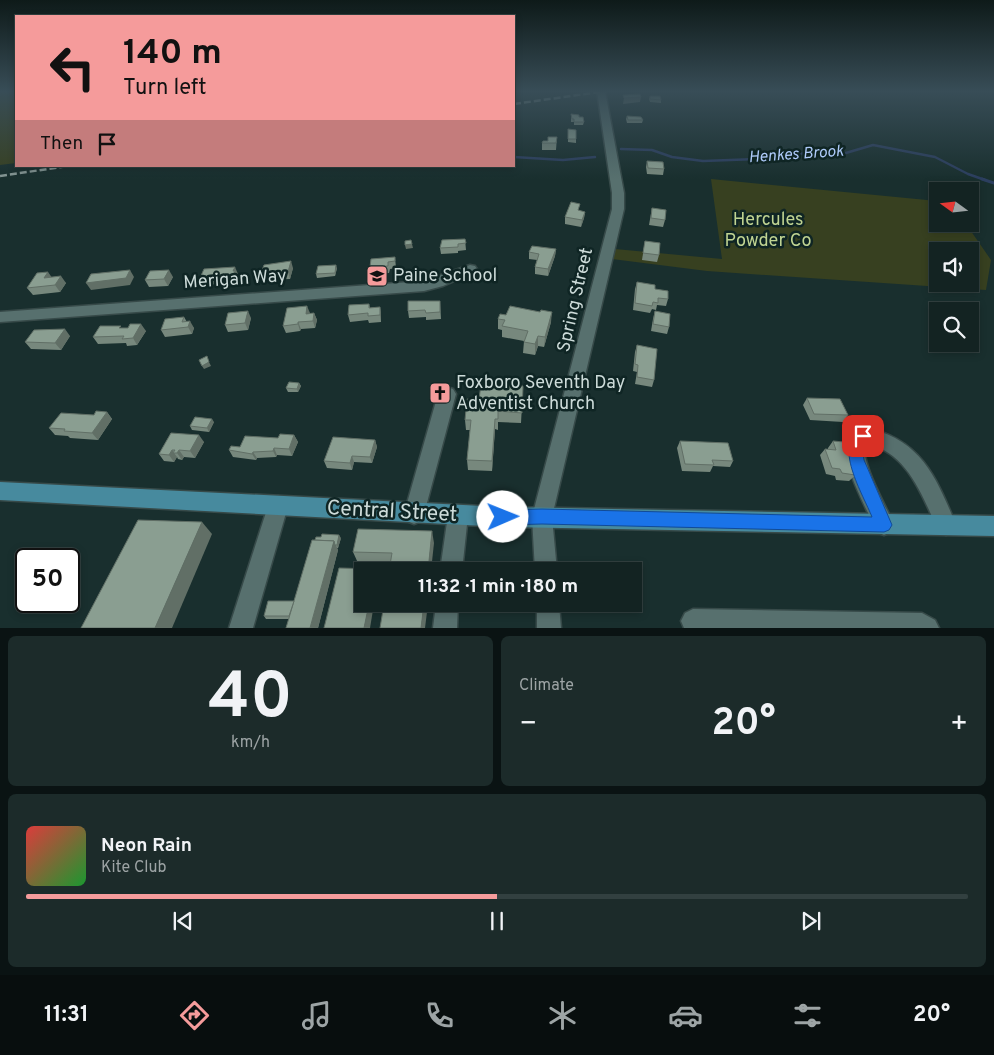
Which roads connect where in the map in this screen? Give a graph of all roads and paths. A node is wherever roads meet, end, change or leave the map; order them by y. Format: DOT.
graph roads {
  1 [pos="606,120"];
  2 [pos="470,269"];
  3 [pos="0,317"];
  4 [pos="447,394"];
  5 [pos="0,491"];
  6 [pos="278,506"];
  7 [pos="414,514"];
  8 [pos="458,515"];
  9 [pos="542,517"];
  10 [pos="884,525"];
  11 [pos="946,525"];
  12 [pos="994,526"];
  13 [pos="452,562"];
  14 [pos="545,562"];
  15 [pos="446,612"];
  16 [pos="549,612"];
  17 [pos="693,621"];
  18 [pos="241,628"];
  19 [pos="444,628"];
  20 [pos="550,628"];
  21 [pos="926,628"];
  1 -- 9 [label="street, Spring Street"];
  2 -- 3 [label="street, Merigan Way"];
  4 -- 7 [label="street"];
  5 -- 6 [label="main road, Central Street"];
  6 -- 7 [label="main road, Central Street"];
  6 -- 18 [label="street"];
  7 -- 8 [label="main road, Central Street"];
  8 -- 9 [label="main road, Central Street"];
  8 -- 13 [label="street"];
  9 -- 10 [label="main road, Central Street"];
  9 -- 14 [label="street, Spring Street"];
  10 -- 11 [label="main road, Central Street"];
  10 -- 11 [label="street"];
  11 -- 12 [label="main road, Central Street"];
  15 -- 19 [label="street"];
  16 -- 20 [label="street"];
  17 -- 21 [label="street"];
}
